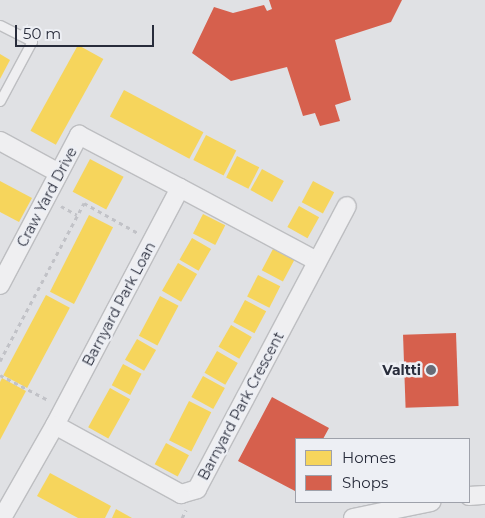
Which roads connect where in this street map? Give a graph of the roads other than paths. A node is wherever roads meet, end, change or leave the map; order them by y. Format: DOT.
graph roads {
  1 [pos="0,25"];
  2 [pos="0,102"];
  3 [pos="0,141"];
  4 [pos="59,173"];
  5 [pos="180,188"];
  6 [pos="347,206"];
  7 [pos="317,260"];
  8 [pos="0,285"];
  9 [pos="55,426"];
  10 [pos="485,495"];
  11 [pos="470,496"];
  12 [pos="419,503"];
  13 [pos="394,505"];
  14 [pos="2,518"];
  15 [pos="353,518"];
  1 -- 2 [label="lane"];
  3 -- 4 [label="street"];
  4 -- 5 [label="street, Craw Yard Drive"];
  4 -- 8 [label="street, Craw Yard Drive"];
  5 -- 7 [label="street"];
  5 -- 9 [label="street, Barnyard Park Loan"];
  6 -- 7 [label="street, Barnyard Park Crescent"];
  7 -- 9 [label="street, Barnyard Park Crescent"];
  9 -- 14 [label="street, Barnyard Park Loan"];
  10 -- 11 [label="street"];
  12 -- 13 [label="street"];
  13 -- 15 [label="street"];
}
